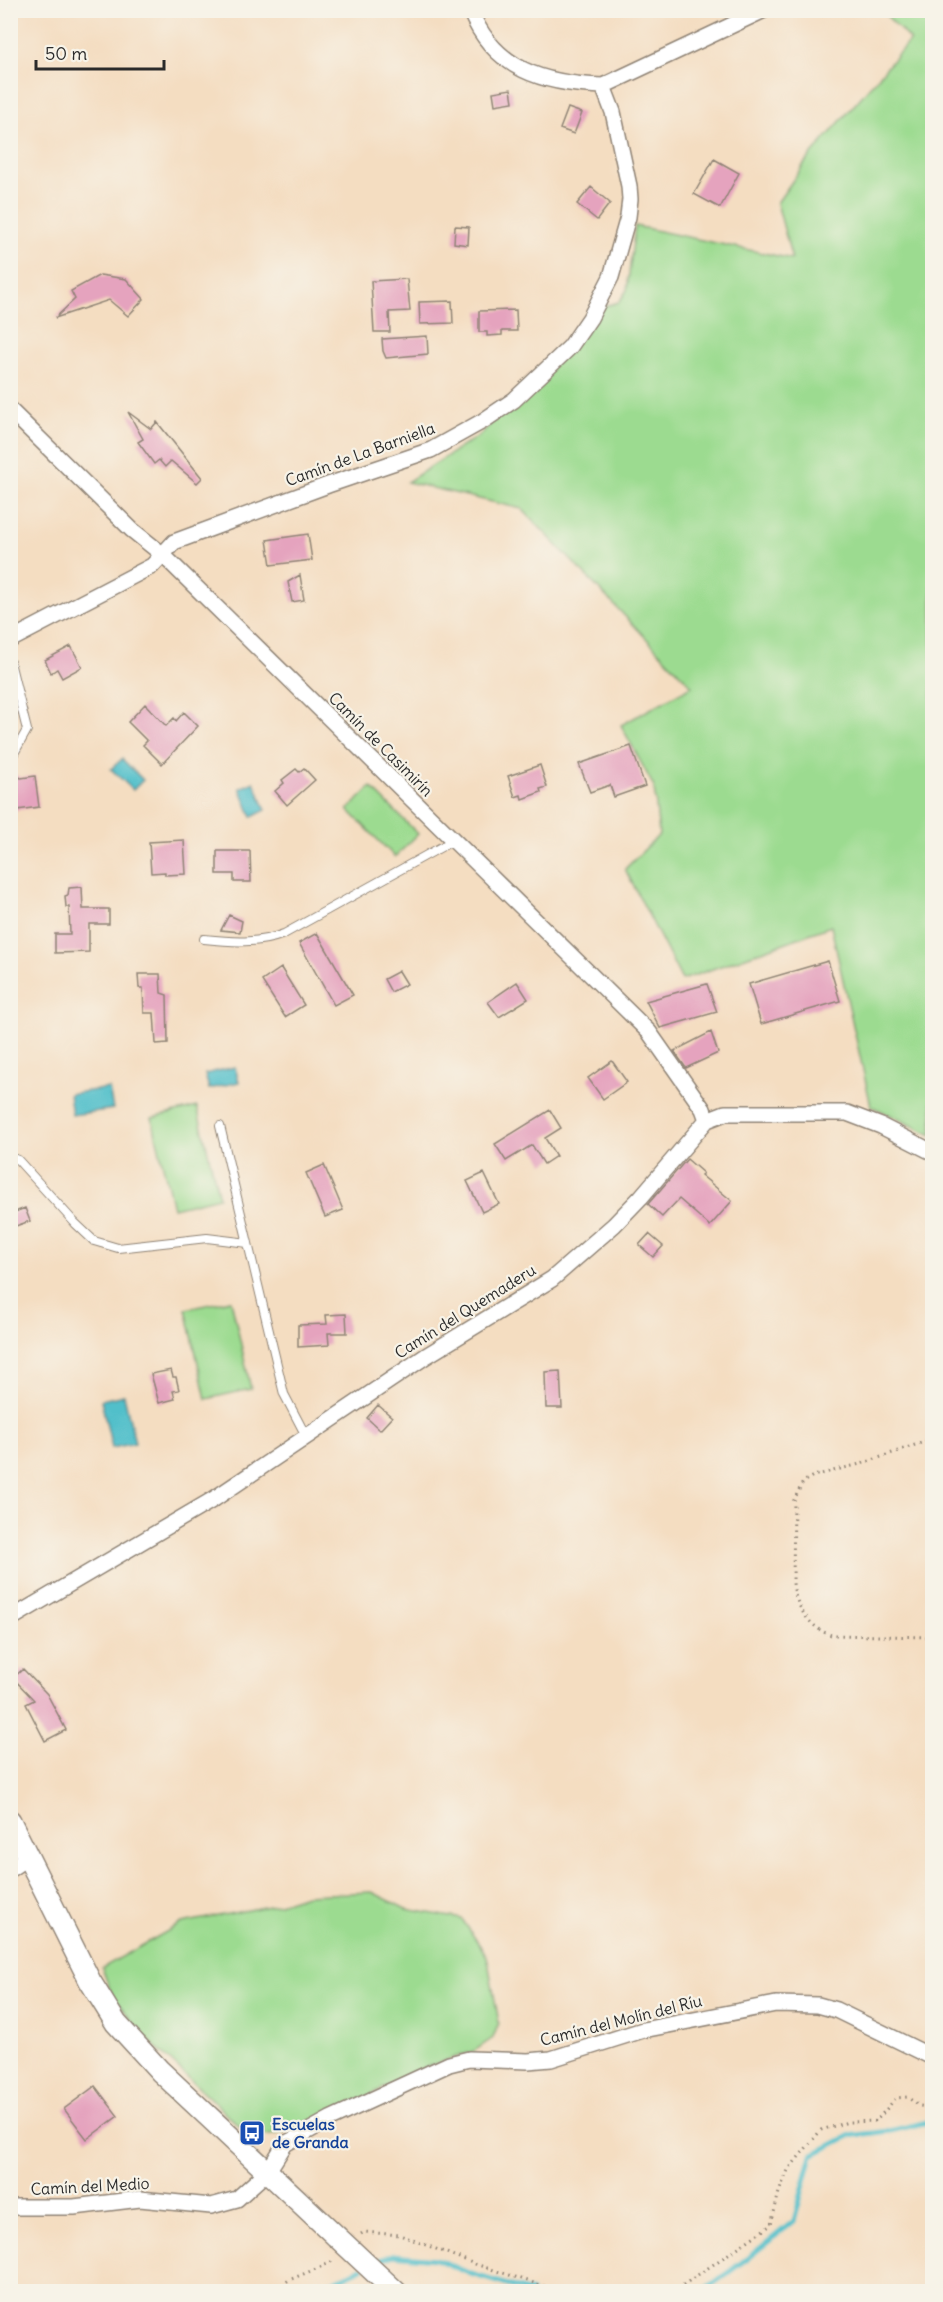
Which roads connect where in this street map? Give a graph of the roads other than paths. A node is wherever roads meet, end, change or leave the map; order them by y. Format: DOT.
graph roads {
  1 [pos="470,10"];
  2 [pos="764,10"];
  3 [pos="603,86"];
  4 [pos="10,410"];
  5 [pos="162,554"];
  6 [pos="10,640"];
  7 [pos="10,662"];
  8 [pos="13,755"];
  9 [pos="452,841"];
  10 [pos="204,939"];
  11 [pos="706,1120"];
  12 [pos="220,1126"];
  13 [pos="933,1152"];
  14 [pos="10,1157"];
  15 [pos="248,1243"];
  16 [pos="306,1436"];
  17 [pos="10,1619"];
  18 [pos="10,1821"];
  19 [pos="19,1863"];
  20 [pos="933,2057"];
  21 [pos="268,2171"];
  22 [pos="10,2207"];
  23 [pos="389,2285"];
  1 -- 3 [label="street"];
  2 -- 3 [label="street"];
  3 -- 5 [label="street, Camín de La Barniella"];
  4 -- 5 [label="street, Camín de Casimirín"];
  5 -- 6 [label="street, Camín de La Barniella"];
  5 -- 9 [label="street, Camín de Casimirín"];
  7 -- 8 [label="lane"];
  9 -- 10 [label="lane"];
  9 -- 11 [label="street, Camín de Casimirín"];
  11 -- 13 [label="street"];
  11 -- 16 [label="street, Camín del Quemaderu"];
  12 -- 15 [label="lane"];
  14 -- 15 [label="lane"];
  15 -- 16 [label="lane"];
  16 -- 17 [label="street, Camín del Quemaderu"];
  18 -- 19 [label="street"];
  19 -- 21 [label="street"];
  20 -- 21 [label="street, Camín del Molín del Ríu"];
  21 -- 22 [label="street, Camín del Medio"];
  21 -- 23 [label="street, bridge"];
}
